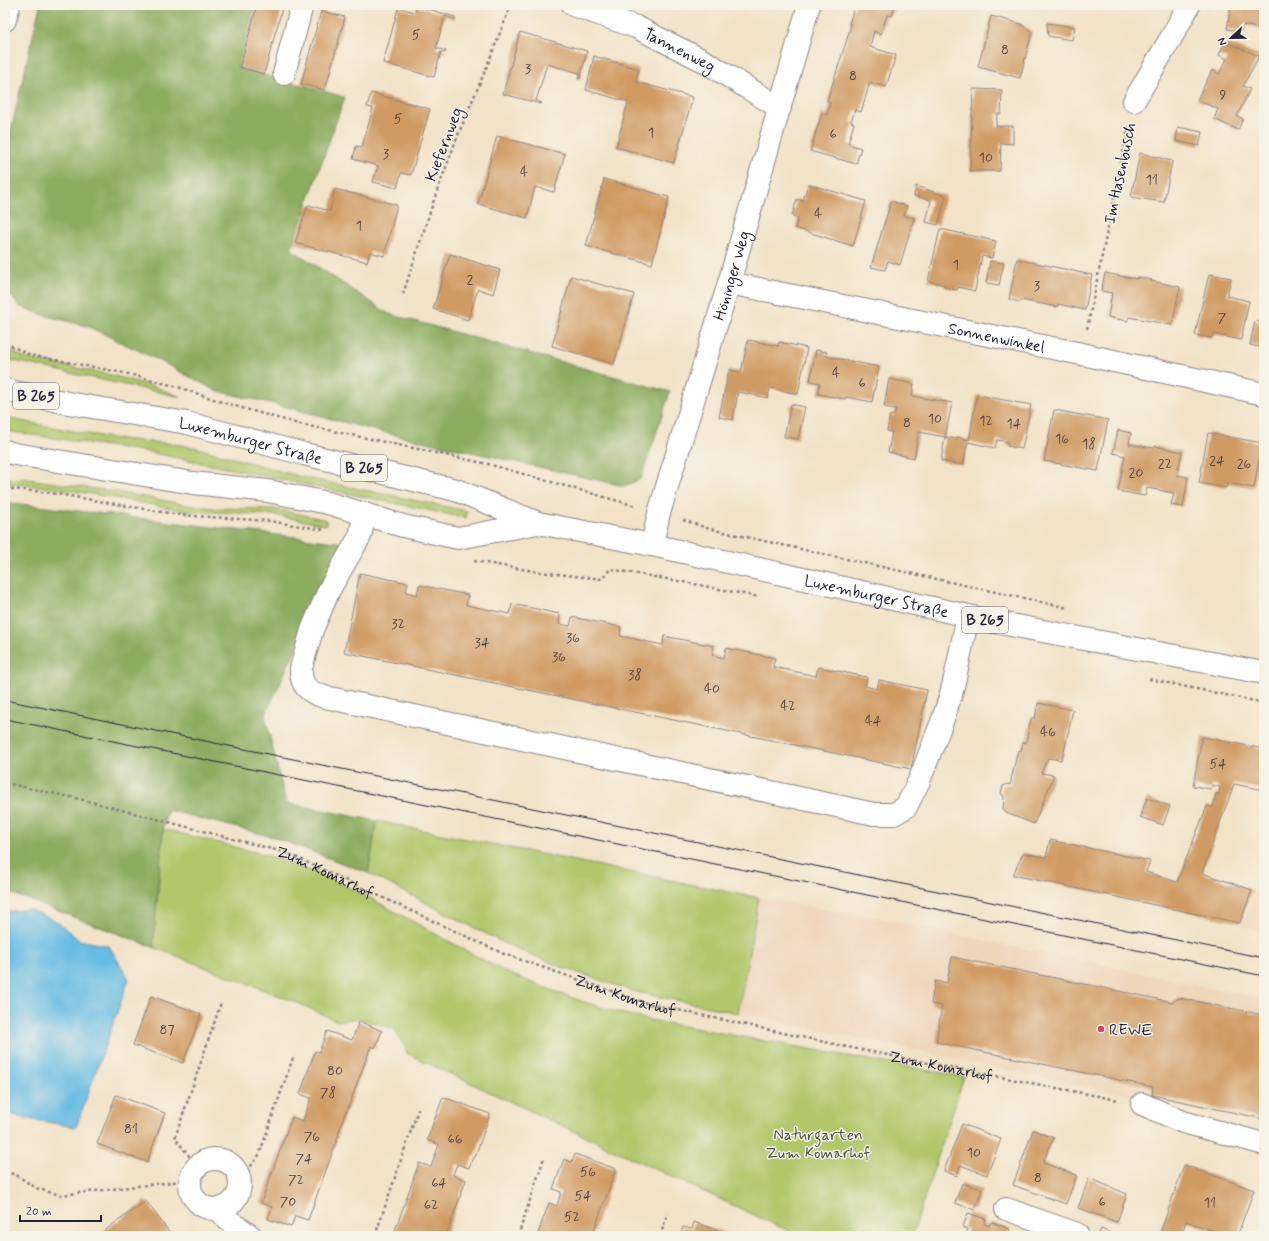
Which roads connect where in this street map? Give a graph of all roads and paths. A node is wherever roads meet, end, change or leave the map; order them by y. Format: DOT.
graph roads {
  1 [pos="8,5"];
  2 [pos="302,5"];
  3 [pos="511,5"];
  4 [pos="573,5"];
  5 [pos="809,5"];
  6 [pos="1189,5"];
  7 [pos="5,20"];
  8 [pos="284,74"];
  9 [pos="1134,100"];
  10 [pos="780,108"];
  11 [pos="729,283"];
  12 [pos="403,294"];
  13 [pos="5,343"];
  14 [pos="1082,354"];
  15 [pos="5,390"];
  16 [pos="1264,394"];
  17 [pos="8,455"];
  18 [pos="5,490"];
  19 [pos="659,513"];
  20 [pos="365,514"];
  21 [pos="538,523"];
  22 [pos="360,536"];
  23 [pos="652,545"];
  24 [pos="472,561"];
  25 [pos="539,572"];
  26 [pos="1068,608"];
  27 [pos="968,616"];
  28 [pos="1264,673"];
  29 [pos="5,782"];
  30 [pos="221,1003"];
  31 [pos="294,1055"];
  32 [pos="1142,1104"];
  33 [pos="419,1107"];
  34 [pos="1264,1144"];
  35 [pos="544,1158"];
  36 [pos="5,1171"];
  37 [pos="194,1173"];
  38 [pos="240,1181"];
  39 [pos="219,1209"];
  40 [pos="1006,1209"];
  41 [pos="668,1213"];
  42 [pos="1046,1230"];
  43 [pos="1077,1234"];
  44 [pos="252,1236"];
  45 [pos="375,1236"];
  46 [pos="518,1236"];
  47 [pos="660,1236"];
  1 -- 7 [label="main road"];
  2 -- 8 [label="main road"];
  3 -- 12 [label="path, Kiefernweg"];
  4 -- 10 [label="main road, Tannenweg"];
  5 -- 10 [label="main road, Höninger Weg"];
  6 -- 9 [label="main road, Im Hasenbusch"];
  9 -- 14 [label="path, Im Hasenbusch"];
  10 -- 11 [label="main road, Höninger Weg"];
  11 -- 14 [label="main road, Sonnenwinkel"];
  11 -- 19 [label="main road, Höninger Weg"];
  13 -- 19 [label="path"];
  14 -- 16 [label="main road, Sonnenwinkel"];
  15 -- 21 [label="main road, Luxemburger Straße / B 265"];
  17 -- 20 [label="main road, Luxemburger Straße / B 265"];
  18 -- 22 [label="path"];
  19 -- 23 [label="main road, Höninger Weg"];
  19 -- 26 [label="path"];
  20 -- 21 [label="main road, Luxemburger Straße / B 265"];
  20 -- 22 [label="main road"];
  21 -- 23 [label="main road, Luxemburger Straße / B 265"];
  22 -- 27 [label="main road"];
  23 -- 27 [label="main road, Luxemburger Straße / B 265"];
  24 -- 25 [label="path"];
  27 -- 28 [label="main road, Luxemburger Straße / B 265"];
  29 -- 32 [label="path, Zum Komarhof"];
  30 -- 37 [label="path"];
  31 -- 38 [label="path"];
  32 -- 34 [label="main road"];
  33 -- 45 [label="path"];
  35 -- 46 [label="path"];
  36 -- 37 [label="path"];
  37 -- 38 [label="main road"];
  37 -- 39 [label="main road"];
  38 -- 39 [label="main road"];
  39 -- 44 [label="main road"];
  40 -- 42 [label="main road"];
  41 -- 47 [label="path"];
  42 -- 43 [label="main road"];
}
